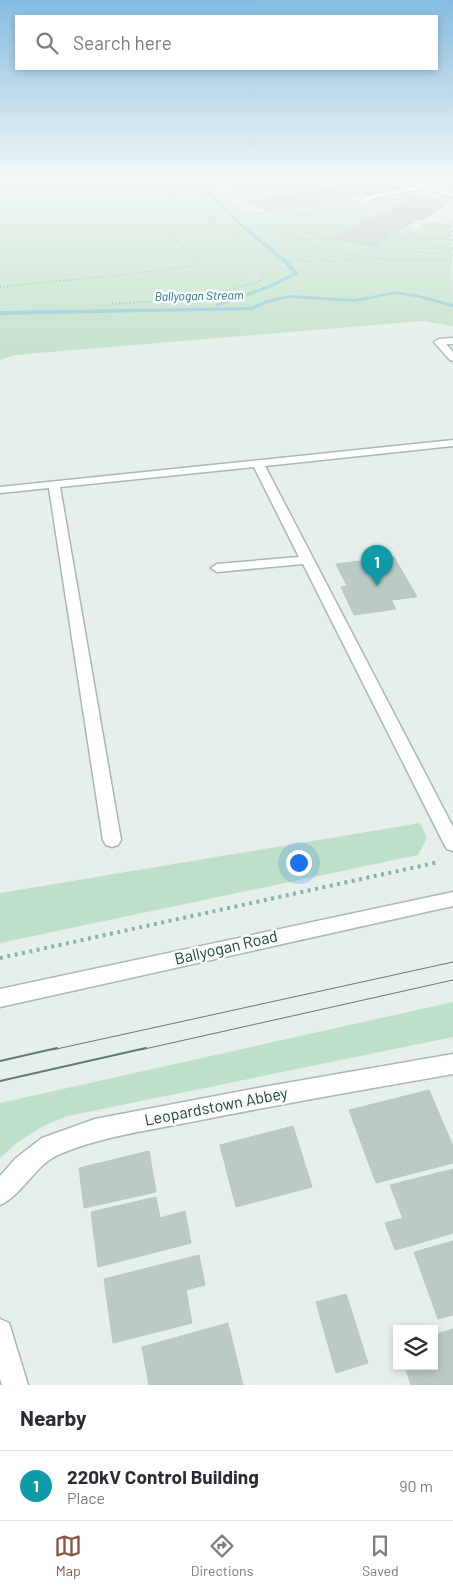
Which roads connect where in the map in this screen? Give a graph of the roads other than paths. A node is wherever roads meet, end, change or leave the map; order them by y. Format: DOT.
graph roads {
  1 [pos="453,341"];
  2 [pos="453,358"];
  3 [pos="453,443"];
  4 [pos="258,464"];
  5 [pos="54,484"];
  6 [pos="0,490"];
  7 [pos="307,560"];
  8 [pos="217,568"];
  9 [pos="112,840"];
  10 [pos="453,844"];
  11 [pos="453,899"];
  12 [pos="0,998"];
  13 [pos="453,1064"];
  14 [pos="0,1193"];
  15 [pos="0,1332"];
  16 [pos="15,1385"];
  1 -- 2 [label="street"];
  3 -- 4 [label="street"];
  4 -- 5 [label="street"];
  4 -- 7 [label="street"];
  5 -- 6 [label="street"];
  5 -- 9 [label="street"];
  7 -- 8 [label="street"];
  7 -- 10 [label="street"];
  11 -- 12 [label="street, Ballyogan Road"];
  13 -- 14 [label="street, Leopardstown Abbey"];
  15 -- 16 [label="street"];
}
